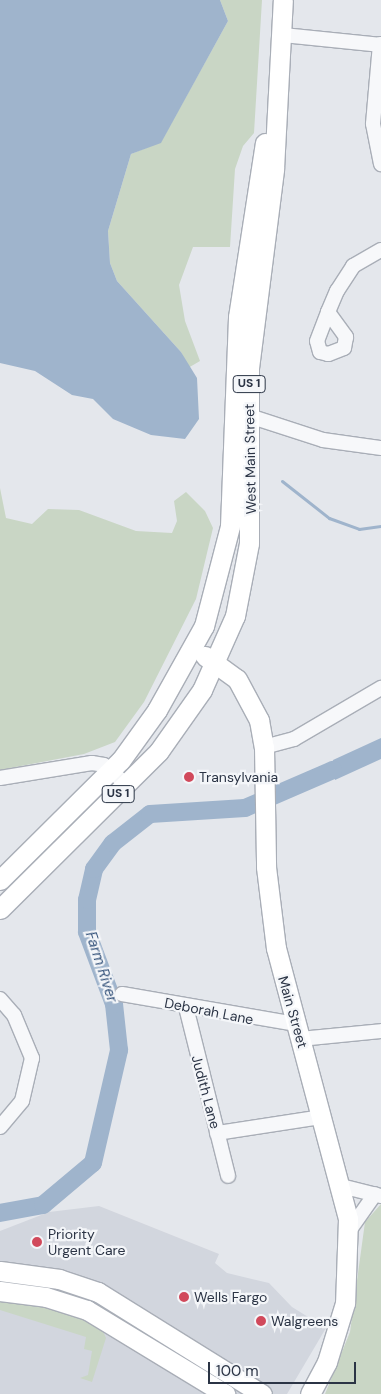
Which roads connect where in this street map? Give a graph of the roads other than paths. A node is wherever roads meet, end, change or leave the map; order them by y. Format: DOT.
graph roads {
  1 [pos="284,0"];
  2 [pos="283,35"];
  3 [pos="381,44"];
  4 [pos="381,164"];
  5 [pos="381,250"];
  6 [pos="328,312"];
  7 [pos="240,413"];
  8 [pos="381,448"];
  9 [pos="193,650"];
  10 [pos="217,662"];
  11 [pos="381,688"];
  12 [pos="139,735"];
  13 [pos="264,747"];
  14 [pos="159,751"];
  15 [pos="112,771"];
  16 [pos="5,777"];
  17 [pos="128,785"];
  18 [pos="0,880"];
  19 [pos="0,909"];
  20 [pos="122,994"];
  21 [pos="0,998"];
  22 [pos="186,1007"];
  23 [pos="381,1031"];
  24 [pos="298,1032"];
  25 [pos="322,1118"];
  26 [pos="0,1127"];
  27 [pos="217,1133"];
  28 [pos="228,1176"];
  29 [pos="341,1186"];
  30 [pos="378,1195"];
  31 [pos="348,1231"];
  32 [pos="0,1271"];
  33 [pos="0,1291"];
  34 [pos="134,1312"];
  35 [pos="125,1330"];
  36 [pos="225,1394"];
  37 [pos="262,1394"];
  38 [pos="310,1394"];
  1 -- 2 [label="main road, West Main Street / US 1"];
  2 -- 3 [label="street"];
  2 -- 7 [label="main road, West Main Street / US 1"];
  3 -- 4 [label="street"];
  5 -- 6 [label="street"];
  7 -- 8 [label="street"];
  7 -- 9 [label="main road, West Main Street / US 1"];
  7 -- 10 [label="main road, West Main Street / US 1"];
  9 -- 10 [label="main road, Main Street"];
  9 -- 12 [label="main road, US 1"];
  10 -- 13 [label="main road, Main Street"];
  10 -- 14 [label="main road, US 1"];
  11 -- 13 [label="street"];
  12 -- 14 [label="main road"];
  12 -- 15 [label="main road, US 1"];
  13 -- 24 [label="main road, Main Street"];
  14 -- 17 [label="main road, US 1"];
  15 -- 16 [label="street"];
  15 -- 17 [label="street"];
  15 -- 18 [label="main road, US 1"];
  17 -- 19 [label="main road, US 1"];
  20 -- 22 [label="street, Deborah Lane"];
  21 -- 26 [label="street"];
  22 -- 24 [label="street, Deborah Lane"];
  22 -- 27 [label="street, Judith Lane"];
  23 -- 24 [label="street, Deborah Lane"];
  24 -- 25 [label="main road, Main Street"];
  25 -- 27 [label="street"];
  25 -- 29 [label="main road, Main Street"];
  27 -- 28 [label="street, Judith Lane"];
  29 -- 30 [label="street"];
  29 -- 31 [label="main road, Main Street"];
  30 -- 31 [label="street"];
  31 -- 38 [label="main road, Main Street"];
  32 -- 34 [label="main road"];
  33 -- 35 [label="main road"];
  34 -- 35 [label="main road"];
  34 -- 37 [label="main road"];
  35 -- 36 [label="main road"];
}
